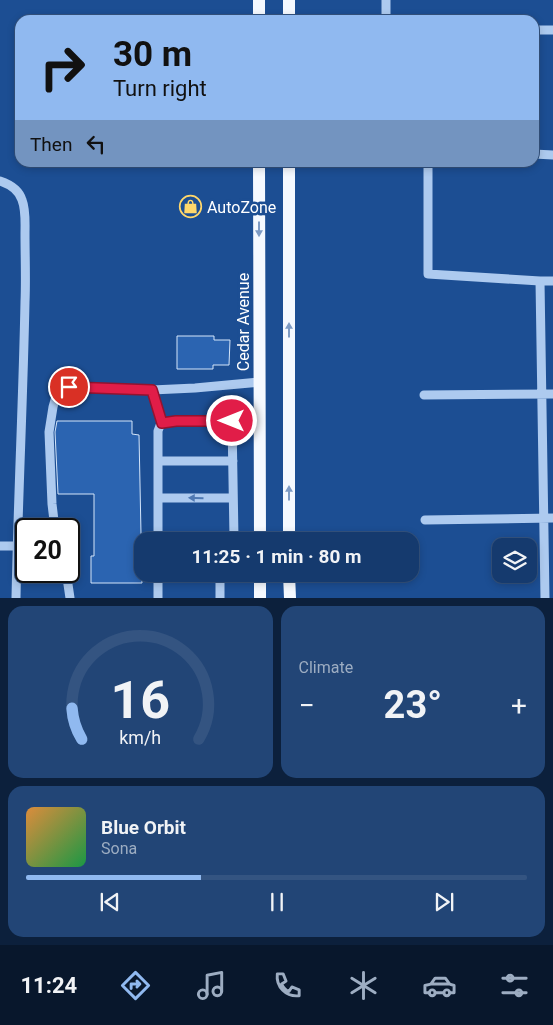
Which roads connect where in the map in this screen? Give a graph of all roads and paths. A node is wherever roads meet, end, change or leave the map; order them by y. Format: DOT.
graph roads {
  1 [pos="259,0"];
  2 [pos="289,0"];
  3 [pos="386,0"];
  4 [pos="259,15"];
  5 [pos="290,15"];
  6 [pos="386,15"];
  7 [pos="539,30"];
  8 [pos="553,30"];
  9 [pos="539,154"];
  10 [pos="553,155"];
  11 [pos="259,167"];
  12 [pos="289,167"];
  13 [pos="428,167"];
  14 [pos="0,181"];
  15 [pos="540,281"];
  16 [pos="553,281"];
  17 [pos="260,382"];
  18 [pos="152,390"];
  19 [pos="542,394"];
  20 [pos="553,394"];
  21 [pos="424,395"];
  22 [pos="232,421"];
  23 [pos="260,421"];
  24 [pos="162,423"];
  25 [pos="233,461"];
  26 [pos="158,462"];
  27 [pos="158,498"];
  28 [pos="233,498"];
  29 [pos="18,518"];
  30 [pos="54,518"];
  31 [pos="549,518"];
  32 [pos="425,520"];
  33 [pos="158,532"];
  34 [pos="234,532"];
  35 [pos="260,532"];
  36 [pos="289,532"];
  37 [pos="0,546"];
  38 [pos="15,546"];
  39 [pos="158,582"];
  40 [pos="220,582"];
  41 [pos="260,582"];
  42 [pos="289,582"];
  43 [pos="16,583"];
  44 [pos="68,583"];
  45 [pos="16,598"];
  46 [pos="70,598"];
  47 [pos="158,598"];
  48 [pos="220,598"];
  49 [pos="260,598"];
  50 [pos="290,598"];
  51 [pos="545,598"];
  1 -- 4 [label="main road"];
  2 -- 5 [label="main road"];
  3 -- 6 [label="lane"];
  7 -- 8 [label="lane"];
  9 -- 10 [label="lane"];
  11 -- 17 [label="main road, Cedar Avenue, one-way"];
  36 -- 12 [label="main road, one-way"];
  13 -- 15 [label="lane"];
  14 -- 29 [label="lane"];
  15 -- 16 [label="lane"];
  15 -- 19 [label="lane"];
  17 -- 18 [label="lane"];
  17 -- 23 [label="main road, Cedar Avenue"];
  18 -- 24 [label="lane"];
  18 -- 30 [label="lane"];
  19 -- 20 [label="lane"];
  19 -- 21 [label="lane"];
  19 -- 31 [label="lane"];
  22 -- 23 [label="lane"];
  22 -- 24 [label="lane"];
  22 -- 25 [label="lane"];
  23 -- 35 [label="main road, Cedar Avenue"];
  24 -- 26 [label="lane"];
  25 -- 26 [label="lane"];
  25 -- 28 [label="lane"];
  26 -- 27 [label="lane"];
  28 -- 27 [label="lane, one-way"];
  27 -- 33 [label="lane"];
  28 -- 34 [label="lane"];
  31 -- 32 [label="lane"];
  31 -- 51 [label="lane"];
  37 -- 38 [label="lane"];
  39 -- 47 [label="lane"];
  40 -- 48 [label="lane"];
  41 -- 49 [label="main road"];
  42 -- 50 [label="main road"];
  43 -- 45 [label="lane"];
  44 -- 46 [label="lane"];
}
